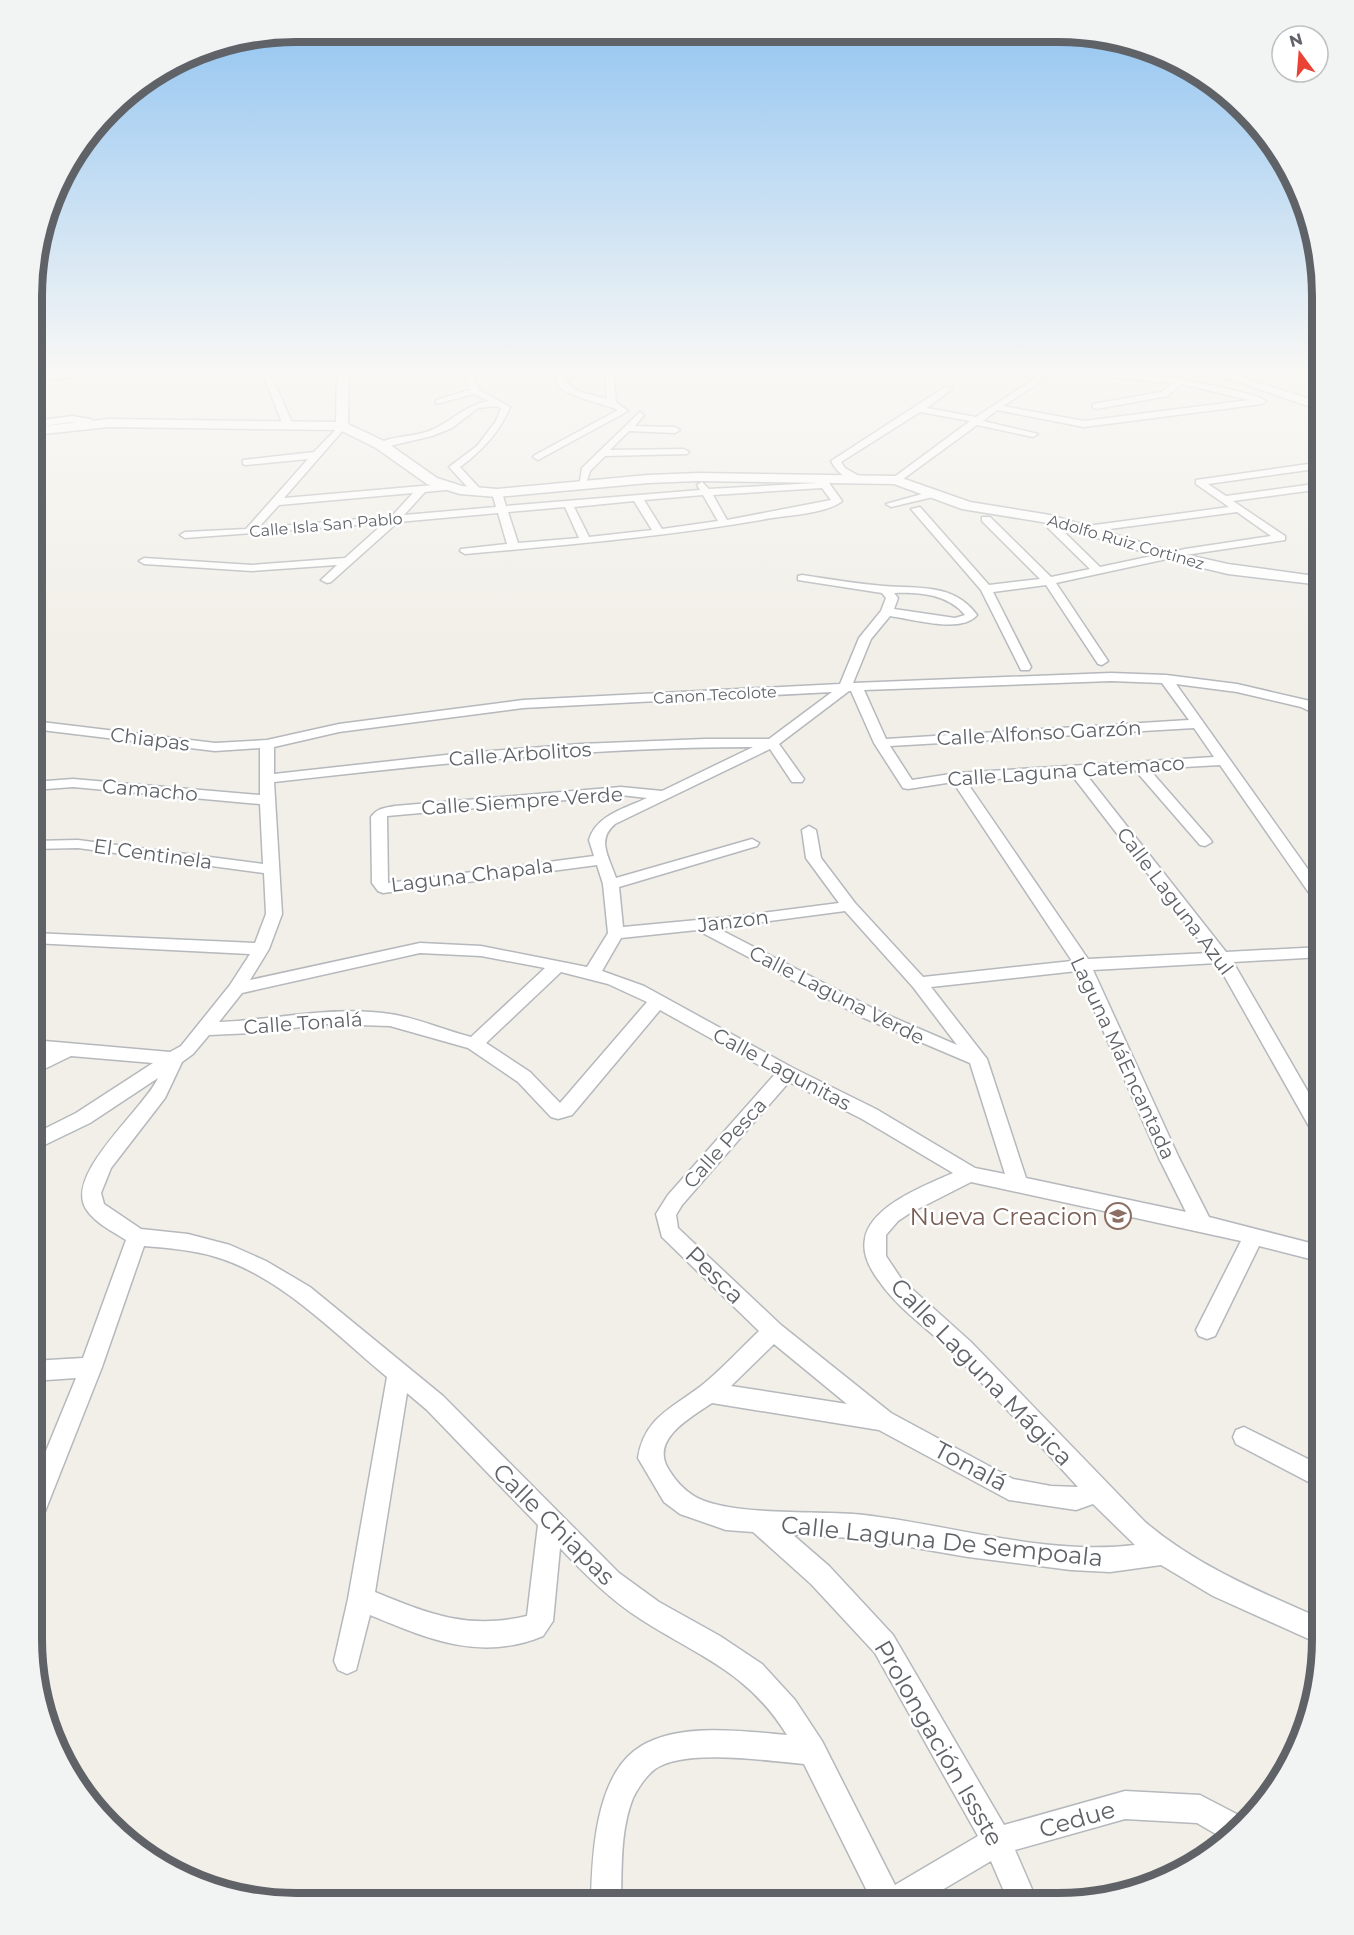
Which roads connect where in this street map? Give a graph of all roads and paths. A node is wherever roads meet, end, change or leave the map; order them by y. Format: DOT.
graph roads {
  1 [pos="308,462"];
  2 [pos="406,462"];
  3 [pos="460,462"];
  4 [pos="593,462"];
  5 [pos="837,462"];
  6 [pos="920,462"];
  7 [pos="1312,466"];
  8 [pos="698,477"];
  9 [pos="856,478"];
  10 [pos="896,480"];
  11 [pos="822,481"];
  12 [pos="582,485"];
  13 [pos="445,487"];
  14 [pos="1312,487"];
  15 [pos="422,489"];
  16 [pos="477,492"];
  17 [pos="706,492"];
  18 [pos="497,493"];
  19 [pos="933,494"];
  20 [pos="637,498"];
  21 [pos="1224,499"];
  22 [pos="273,502"];
  23 [pos="568,504"];
  24 [pos="891,504"];
  25 [pos="916,509"];
  26 [pos="1239,509"];
  27 [pos="501,511"];
  28 [pos="986,519"];
  29 [pos="394,520"];
  30 [pos="724,524"];
  31 [pos="1052,526"];
  32 [pos="1087,529"];
  33 [pos="249,532"];
  34 [pos="659,532"];
  35 [pos="185,535"];
  36 [pos="585,540"];
  37 [pos="513,548"];
  38 [pos="465,551"];
  39 [pos="1170,556"];
  40 [pos="144,561"];
  41 [pos="347,561"];
  42 [pos="1098,571"];
  43 [pos="1312,576"];
  44 [pos="802,578"];
  45 [pos="1303,579"];
  46 [pos="327,580"];
  47 [pos="1312,580"];
  48 [pos="1049,581"];
  49 [pos="986,589"];
  50 [pos="886,590"];
  51 [pos="888,612"];
  52 [pos="1102,661"];
  53 [pos="1025,667"];
  54 [pos="1166,679"];
  55 [pos="851,688"];
  56 [pos="1312,708"];
  57 [pos="1196,724"];
  58 [pos="42,726"];
  59 [pos="880,742"];
  60 [pos="772,743"];
  61 [pos="267,744"];
  62 [pos="1222,761"];
  63 [pos="1139,765"];
  64 [pos="1074,769"];
  65 [pos="42,777"];
  66 [pos="957,777"];
  67 [pos="268,779"];
  68 [pos="797,779"];
  69 [pos="73,783"];
  70 [pos="42,785"];
  71 [pos="662,795"];
  72 [pos="267,800"];
  73 [pos="382,813"];
  74 [pos="809,830"];
  75 [pos="1205,842"];
  76 [pos="752,843"];
  77 [pos="42,845"];
  78 [pos="602,860"];
  79 [pos="273,870"];
  80 [pos="611,884"];
  81 [pos="1312,886"];
  82 [pos="849,906"];
  83 [pos="699,925"];
  84 [pos="616,933"];
  85 [pos="42,938"];
  86 [pos="261,949"];
  87 [pos="1312,953"];
  88 [pos="1222,958"];
  89 [pos="558,965"];
  90 [pos="1083,965"];
  91 [pos="592,973"];
  92 [pos="919,983"];
  93 [pos="236,989"];
  94 [pos="658,1001"];
  95 [pos="203,1029"];
  96 [pos="474,1044"];
  97 [pos="42,1047"];
  98 [pos="70,1049"];
  99 [pos="174,1059"];
  100 [pos="978,1059"];
  101 [pos="42,1064"];
  102 [pos="787,1073"];
  103 [pos="1312,1115"];
  104 [pos="42,1139"];
  105 [pos="970,1174"];
  106 [pos="1018,1184"];
  107 [pos="666,1214"];
  108 [pos="1202,1223"];
  109 [pos="1254,1236"];
  110 [pos="137,1237"];
  111 [pos="1312,1251"];
  112 [pos="1207,1330"];
  113 [pos="773,1331"];
  114 [pos="91,1367"];
  115 [pos="42,1370"];
  116 [pos="399,1374"];
  117 [pos="709,1393"];
  118 [pos="883,1420"];
  119 [pos="1244,1437"];
  120 [pos="1312,1473"];
  121 [pos="42,1481"];
  122 [pos="1098,1491"];
  123 [pos="758,1521"];
  124 [pos="550,1524"];
  125 [pos="1164,1553"];
  126 [pos="361,1599"];
  127 [pos="1312,1628"];
  128 [pos="348,1661"];
  129 [pos="812,1751"];
  130 [pos="1230,1826"];
  131 [pos="997,1841"];
  132 [pos="606,1893"];
  133 [pos="886,1893"];
  134 [pos="908,1893"];
  135 [pos="1020,1893"];
  1 -- 22 [label="street"];
  2 -- 13 [label="main road, Adolfo Ruiz Cortinez"];
  3 -- 16 [label="street"];
  4 -- 12 [label="street"];
  5 -- 9 [label="street"];
  6 -- 10 [label="street"];
  7 -- 21 [label="street"];
  8 -- 11 [label="main road, Adolfo Ruiz Cortinez"];
  8 -- 12 [label="main road, Adolfo Ruiz Cortinez"];
  8 -- 17 [label="street"];
  9 -- 10 [label="main road, Adolfo Ruiz Cortinez"];
  9 -- 11 [label="main road, Adolfo Ruiz Cortinez"];
  10 -- 19 [label="main road, Adolfo Ruiz Cortinez"];
  11 -- 17 [label="street, Calle Isla San Pablo"];
  11 -- 30 [label="street"];
  12 -- 18 [label="main road, Adolfo Ruiz Cortinez"];
  13 -- 15 [label="street"];
  13 -- 16 [label="main road, Adolfo Ruiz Cortinez"];
  14 -- 21 [label="street"];
  15 -- 22 [label="street"];
  15 -- 29 [label="street"];
  16 -- 18 [label="main road, Adolfo Ruiz Cortinez"];
  17 -- 20 [label="street, Calle Isla San Pablo"];
  17 -- 30 [label="street"];
  18 -- 27 [label="street"];
  19 -- 24 [label="street"];
  19 -- 32 [label="main road, Adolfo Ruiz Cortinez"];
  20 -- 23 [label="street, Calle Isla San Pablo"];
  20 -- 34 [label="street"];
  21 -- 26 [label="street"];
  22 -- 33 [label="street"];
  23 -- 27 [label="street, Calle Isla San Pablo"];
  23 -- 36 [label="street"];
  25 -- 49 [label="street"];
  26 -- 32 [label="street"];
  26 -- 39 [label="street"];
  27 -- 29 [label="street, Calle Isla San Pablo"];
  27 -- 37 [label="street"];
  28 -- 48 [label="street"];
  29 -- 33 [label="street, Calle Isla San Pablo"];
  29 -- 41 [label="street"];
  30 -- 34 [label="street"];
  31 -- 42 [label="street"];
  32 -- 39 [label="main road, Adolfo Ruiz Cortinez"];
  33 -- 35 [label="street, Calle Isla San Pablo"];
  34 -- 36 [label="street"];
  36 -- 37 [label="street"];
  37 -- 38 [label="street"];
  39 -- 42 [label="street"];
  39 -- 45 [label="main road, Adolfo Ruiz Cortinez"];
  40 -- 41 [label="street"];
  41 -- 46 [label="street"];
  42 -- 48 [label="street"];
  43 -- 45 [label="street"];
  44 -- 50 [label="street"];
  45 -- 47 [label="main road, Adolfo Ruiz Cortinez"];
  48 -- 49 [label="street"];
  48 -- 52 [label="street"];
  49 -- 53 [label="street"];
  50 -- 51 [label="street"];
  50 -- 51 [label="street"];
  51 -- 55 [label="street"];
  54 -- 55 [label="street, Canon Tecolote"];
  54 -- 56 [label="street, Canon Tecolote"];
  54 -- 57 [label="street"];
  55 -- 59 [label="street"];
  55 -- 60 [label="street"];
  55 -- 61 [label="street, Canon Tecolote"];
  57 -- 59 [label="street, Calle Alfonso Garzón"];
  57 -- 62 [label="street"];
  58 -- 61 [label="street, Chiapas"];
  59 -- 66 [label="street, Calle Laguna Catemaco"];
  60 -- 67 [label="street, Calle Arbolitos"];
  60 -- 68 [label="street"];
  60 -- 71 [label="street"];
  61 -- 67 [label="street"];
  62 -- 63 [label="street, Calle Laguna Catemaco"];
  62 -- 81 [label="street"];
  63 -- 64 [label="street, Calle Laguna Catemaco"];
  63 -- 75 [label="street"];
  64 -- 66 [label="street, Calle Laguna Catemaco"];
  64 -- 88 [label="street, Calle Laguna Azul"];
  65 -- 69 [label="street"];
  66 -- 90 [label="street, Laguna MáEncantada"];
  67 -- 72 [label="street"];
  69 -- 70 [label="street, Camacho"];
  69 -- 72 [label="street, Camacho"];
  71 -- 73 [label="street, Calle Siempre Verde"];
  71 -- 78 [label="street"];
  72 -- 79 [label="street"];
  73 -- 78 [label="street, Laguna Chapala"];
  74 -- 82 [label="street"];
  76 -- 80 [label="street"];
  77 -- 79 [label="street, El Centinela"];
  78 -- 80 [label="street"];
  79 -- 86 [label="street"];
  80 -- 84 [label="street"];
  82 -- 83 [label="street, Janzon"];
  82 -- 92 [label="street"];
  83 -- 84 [label="street, Janzon"];
  83 -- 100 [label="street, Calle Laguna Verde"];
  84 -- 91 [label="street"];
  85 -- 86 [label="street"];
  86 -- 93 [label="street"];
  87 -- 88 [label="street"];
  88 -- 90 [label="street"];
  88 -- 103 [label="street, Calle Laguna Azul"];
  89 -- 91 [label="street, Calle Lagunitas"];
  89 -- 93 [label="street, Calle Lagunitas"];
  89 -- 96 [label="street"];
  90 -- 92 [label="street"];
  90 -- 108 [label="street, Laguna MáEncantada"];
  91 -- 94 [label="street, Calle Lagunitas"];
  92 -- 100 [label="street"];
  93 -- 95 [label="street"];
  94 -- 96 [label="street, Calle Tonalá"];
  94 -- 102 [label="street, Calle Lagunitas"];
  95 -- 96 [label="street, Calle Tonalá"];
  95 -- 99 [label="street"];
  97 -- 98 [label="street"];
  98 -- 99 [label="street"];
  98 -- 101 [label="street"];
  99 -- 104 [label="street"];
  99 -- 110 [label="street"];
  100 -- 106 [label="street"];
  102 -- 105 [label="street, Calle Lagunitas"];
  102 -- 107 [label="street, Calle Pesca"];
  105 -- 106 [label="street, Calle Lagunitas"];
  105 -- 122 [label="street, Calle Laguna Mágica"];
  106 -- 108 [label="street, Calle Lagunitas"];
  107 -- 113 [label="street, Pesca"];
  108 -- 109 [label="street, Calle Lagunitas"];
  109 -- 111 [label="street, Calle Lagunitas"];
  109 -- 112 [label="street"];
  110 -- 114 [label="street"];
  110 -- 116 [label="street, Calle Chiapas"];
  113 -- 117 [label="street, Calle Laguna De Sempoala"];
  113 -- 118 [label="street"];
  114 -- 115 [label="street"];
  114 -- 121 [label="street"];
  116 -- 124 [label="street, Calle Chiapas"];
  116 -- 126 [label="street"];
  117 -- 118 [label="street"];
  117 -- 123 [label="street, Calle Laguna De Sempoala"];
  118 -- 122 [label="street, Tonalá"];
  119 -- 120 [label="street"];
  122 -- 125 [label="street, Calle Laguna Mágica"];
  123 -- 125 [label="street, Calle Laguna De Sempoala"];
  123 -- 131 [label="street, Prolongación Issste"];
  124 -- 126 [label="street"];
  124 -- 129 [label="street, Calle Chiapas"];
  125 -- 127 [label="street"];
  126 -- 128 [label="street"];
  129 -- 132 [label="street"];
  129 -- 133 [label="street, Calle Chiapas"];
  130 -- 131 [label="street, Cedue"];
  131 -- 134 [label="street, Cedue"];
  131 -- 135 [label="street, Prolongación Issste"];
}
